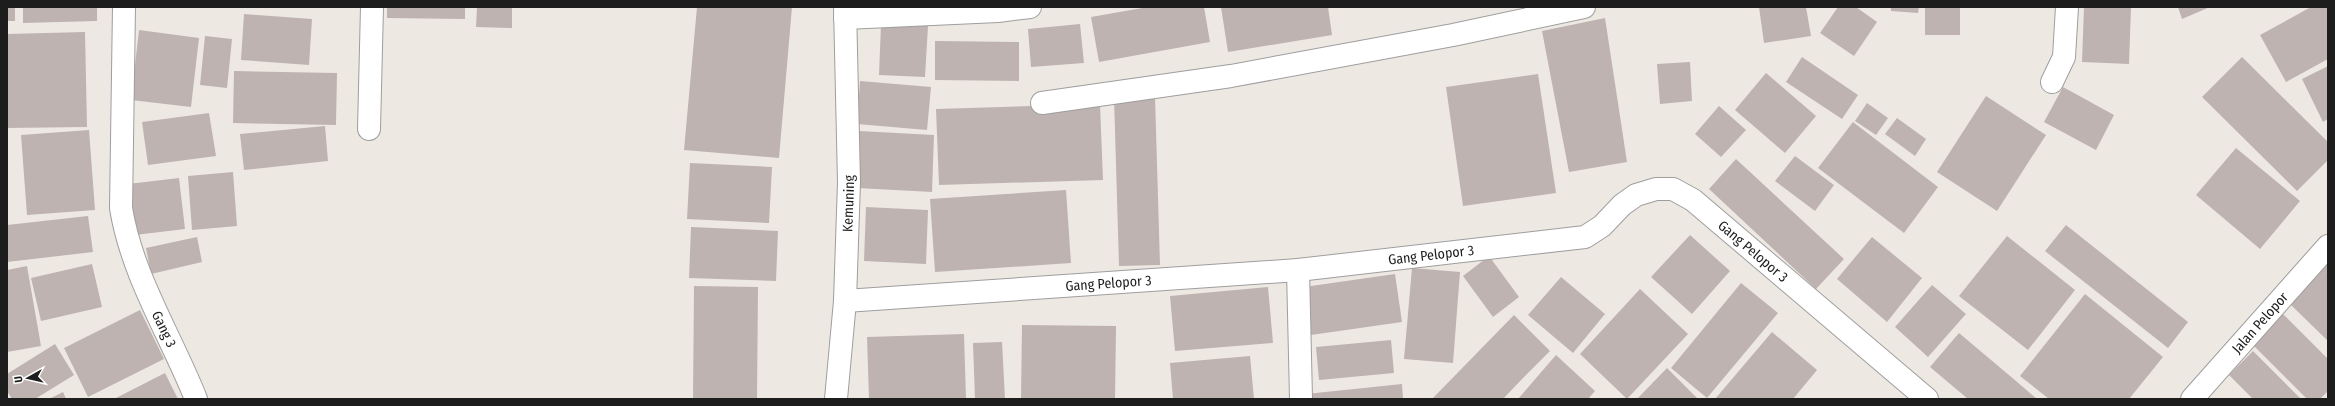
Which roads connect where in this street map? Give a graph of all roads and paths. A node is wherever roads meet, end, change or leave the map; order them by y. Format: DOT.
graph roads {
  1 [pos="124,7"];
  2 [pos="372,7"];
  3 [pos="1030,7"];
  4 [pos="1584,7"];
  5 [pos="2067,7"];
  6 [pos="845,13"];
  7 [pos="2052,82"];
  8 [pos="1042,103"];
  9 [pos="369,129"];
  10 [pos="2328,246"];
  11 [pos="1298,270"];
  12 [pos="845,301"];
  13 [pos="196,399"];
  14 [pos="836,399"];
  15 [pos="1301,399"];
  16 [pos="1927,399"];
  17 [pos="2192,399"];
  1 -- 13 [label="street, Gang 3"];
  2 -- 9 [label="street"];
  3 -- 6 [label="street"];
  4 -- 8 [label="street"];
  5 -- 7 [label="street"];
  6 -- 12 [label="street, Kemuning"];
  10 -- 17 [label="street, Jalan Pelopor"];
  11 -- 12 [label="street, Gang Pelopor 3"];
  11 -- 15 [label="street"];
  11 -- 16 [label="street, Gang Pelopor 3"];
  12 -- 14 [label="street, Kemuning"];
}
